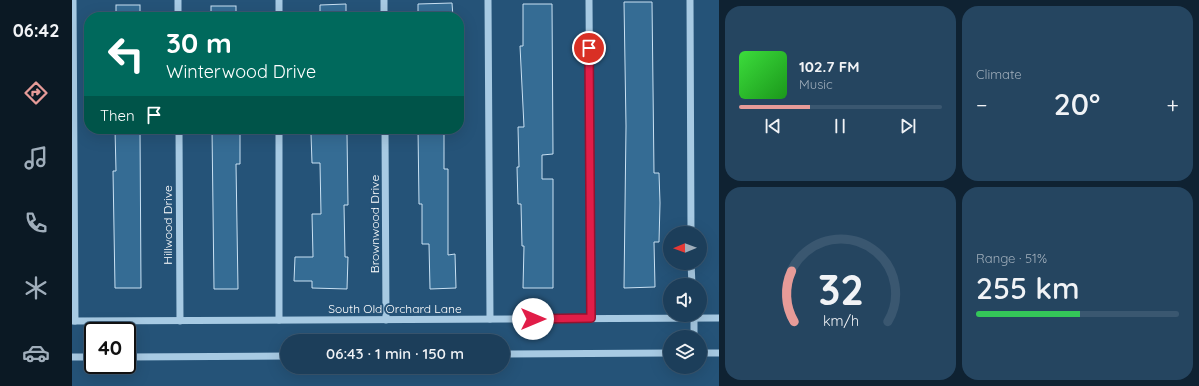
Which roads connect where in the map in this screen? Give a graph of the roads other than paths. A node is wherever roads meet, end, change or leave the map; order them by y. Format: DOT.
graph roads {
  1 [pos="73,0"];
  2 [pos="178,0"];
  3 [pos="278,0"];
  4 [pos="384,0"];
  5 [pos="488,0"];
  6 [pos="588,0"];
  7 [pos="690,0"];
  8 [pos="178,12"];
  9 [pos="278,12"];
  10 [pos="384,12"];
  11 [pos="178,134"];
  12 [pos="279,134"];
  13 [pos="385,134"];
  14 [pos="691,226"];
  15 [pos="663,317"];
  16 [pos="707,317"];
  17 [pos="591,318"];
  18 [pos="719,318"];
  19 [pos="490,319"];
  20 [pos="279,320"];
  21 [pos="386,320"];
  22 [pos="73,321"];
  23 [pos="180,321"];
  24 [pos="663,353"];
  25 [pos="707,353"];
  26 [pos="719,353"];
  27 [pos="510,354"];
  28 [pos="280,356"];
  29 [pos="72,357"];
  30 [pos="84,357"];
  31 [pos="136,357"];
  1 -- 22 [label="street"];
  2 -- 8 [label="street"];
  3 -- 9 [label="street"];
  4 -- 10 [label="street"];
  5 -- 19 [label="street"];
  6 -- 17 [label="street"];
  7 -- 14 [label="street"];
  11 -- 23 [label="street, Hillwood Drive"];
  12 -- 20 [label="street"];
  13 -- 21 [label="street, Brownwood Drive"];
  15 -- 17 [label="street, South Old Orchard Lane"];
  16 -- 18 [label="street, South Old Orchard Lane"];
  17 -- 19 [label="street, South Old Orchard Lane"];
  19 -- 21 [label="street, South Old Orchard Lane"];
  20 -- 21 [label="street, South Old Orchard Lane"];
  20 -- 23 [label="street, South Old Orchard Lane"];
  22 -- 23 [label="street, South Old Orchard Lane"];
  24 -- 27 [label="street"];
  25 -- 26 [label="street"];
  28 -- 31 [label="street"];
  29 -- 30 [label="street"];
}
